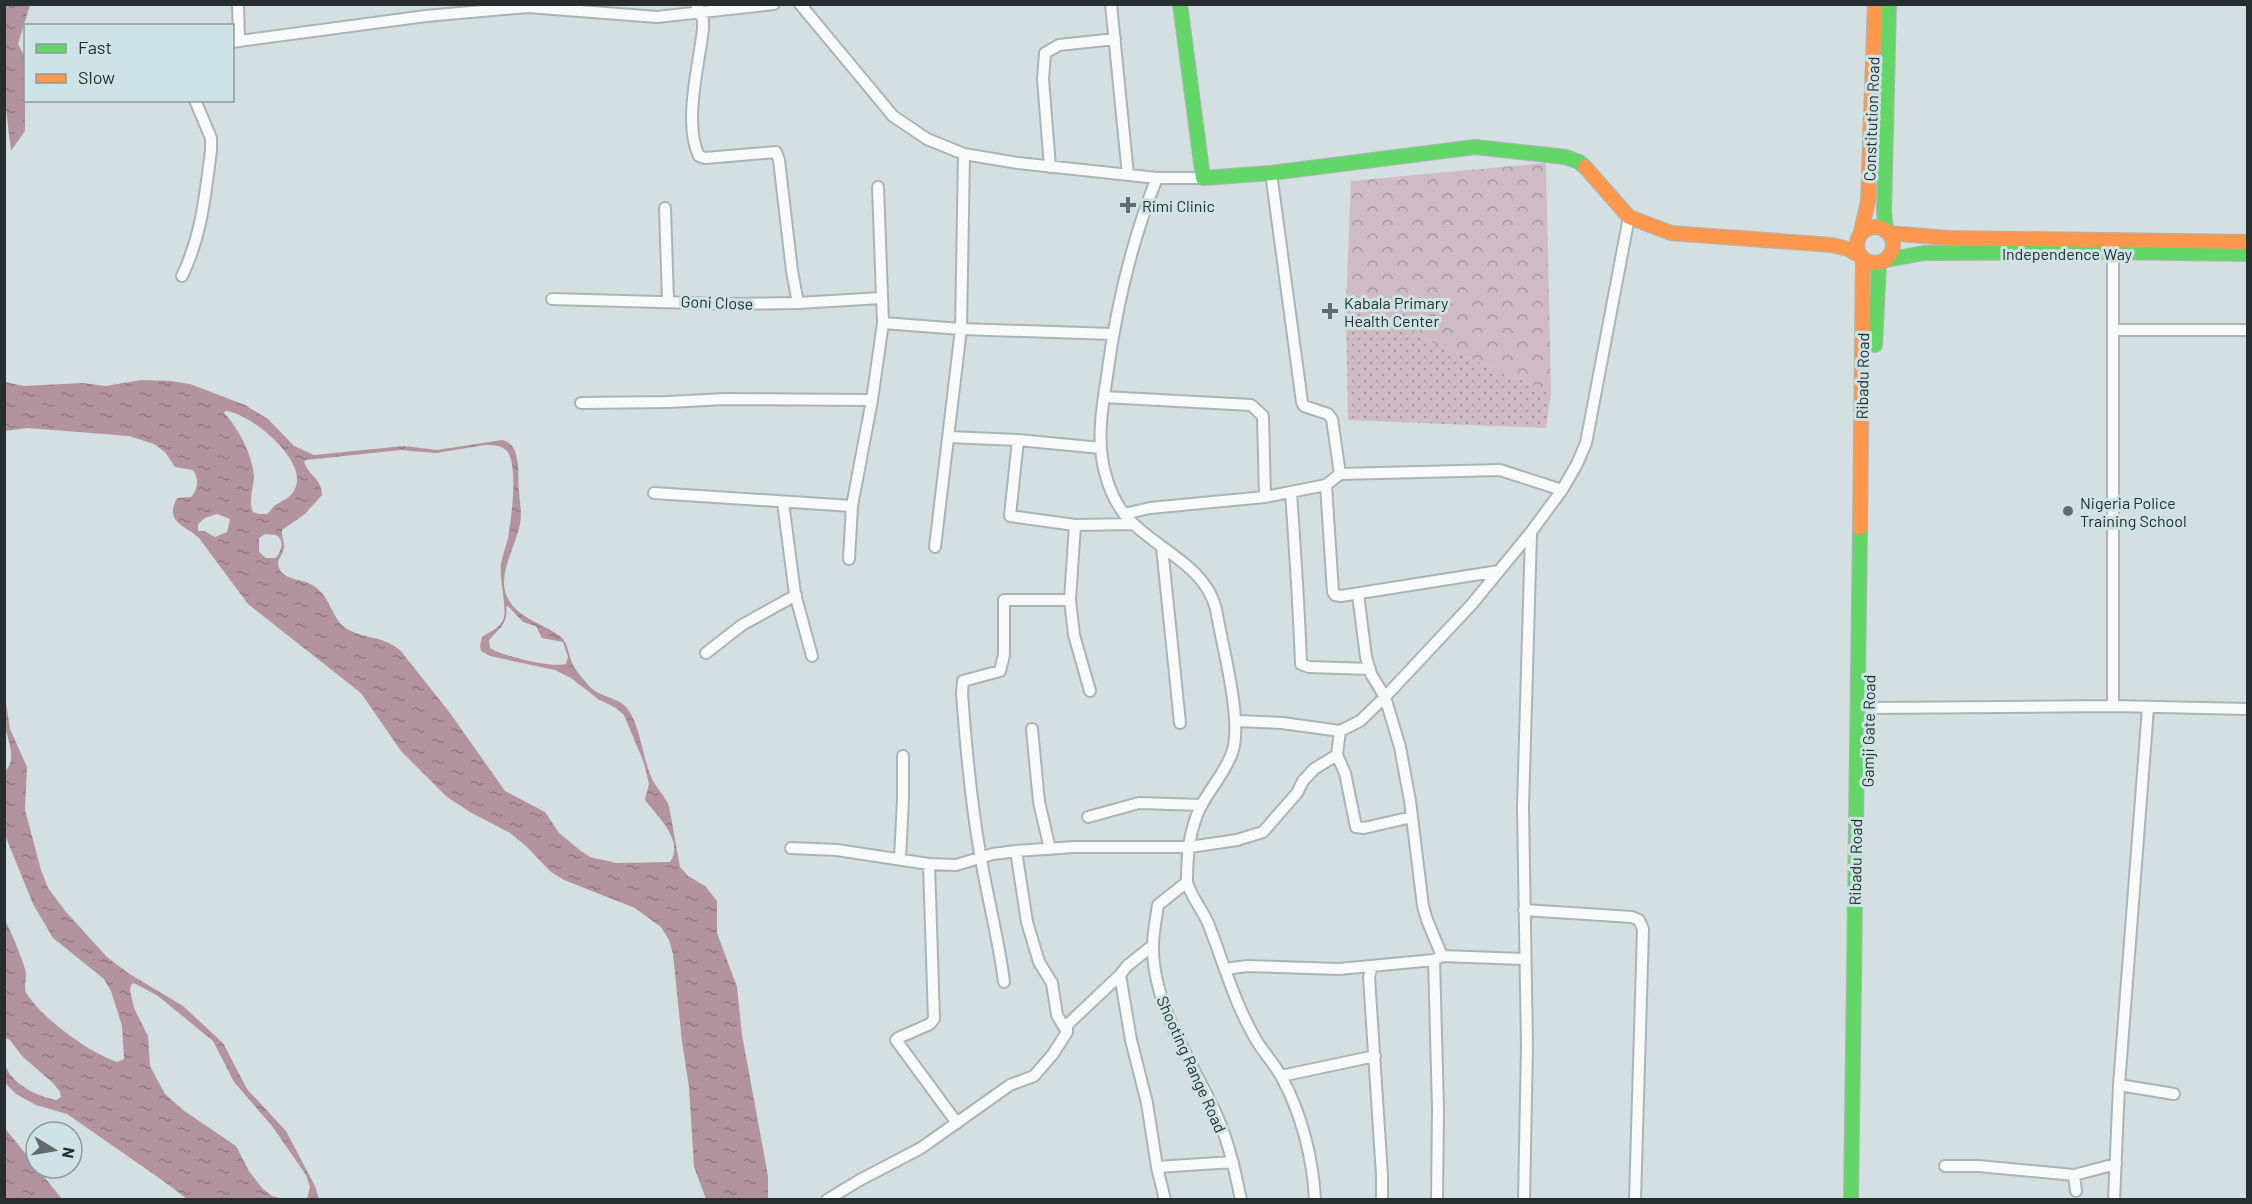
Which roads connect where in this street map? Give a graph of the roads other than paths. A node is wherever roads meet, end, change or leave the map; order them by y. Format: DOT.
graph roads {
  1 [pos="238,4"];
  2 [pos="774,4"];
  3 [pos="800,4"];
  4 [pos="1111,4"];
  5 [pos="1180,4"];
  6 [pos="1875,4"];
  7 [pos="1889,4"];
  8 [pos="528,6"];
  9 [pos="697,9"];
  10 [pos="426,10"];
  11 [pos="1115,39"];
  12 [pos="236,41"];
  13 [pos="196,102"];
  14 [pos="964,154"];
  15 [pos="1050,167"];
  16 [pos="1271,173"];
  17 [pos="1128,175"];
  18 [pos="1157,178"];
  19 [pos="1203,178"];
  20 [pos="878,187"];
  21 [pos="665,208"];
  22 [pos="1629,217"];
  23 [pos="1888,232"];
  24 [pos="1859,235"];
  25 [pos="2247,242"];
  26 [pos="1832,245"];
  27 [pos="2113,252"];
  28 [pos="2247,254"];
  29 [pos="1861,258"];
  30 [pos="1883,262"];
  31 [pos="182,276"];
  32 [pos="881,298"];
  33 [pos="552,300"];
  34 [pos="668,301"];
  35 [pos="798,303"];
  36 [pos="883,323"];
  37 [pos="961,329"];
  38 [pos="2113,330"];
  39 [pos="2247,330"];
  40 [pos="1112,334"];
  41 [pos="1104,397"];
  42 [pos="872,400"];
  43 [pos="581,403"];
  44 [pos="949,437"];
  45 [pos="1018,440"];
  46 [pos="1101,447"];
  47 [pos="1340,474"];
  48 [pos="1326,486"];
  49 [pos="1562,490"];
  50 [pos="1291,492"];
  51 [pos="654,493"];
  52 [pos="1265,497"];
  53 [pos="783,502"];
  54 [pos="852,506"];
  55 [pos="1124,514"];
  56 [pos="1133,524"];
  57 [pos="1075,525"];
  58 [pos="1531,532"];
  59 [pos="935,547"];
  60 [pos="1161,547"];
  61 [pos="849,559"];
  62 [pos="1499,571"];
  63 [pos="1358,594"];
  64 [pos="796,595"];
  65 [pos="1070,600"];
  66 [pos="706,653"];
  67 [pos="812,656"];
  68 [pos="1370,669"];
  69 [pos="1090,691"];
  70 [pos="1385,697"];
  71 [pos="2113,706"];
  72 [pos="1869,708"];
  73 [pos="2148,708"];
  74 [pos="2247,709"];
  75 [pos="1236,721"];
  76 [pos="1180,723"];
  77 [pos="1032,729"];
  78 [pos="1340,731"];
  79 [pos="1337,755"];
  80 [pos="903,756"];
  81 [pos="1862,804"];
  82 [pos="1202,805"];
  83 [pos="1088,817"];
  84 [pos="1412,817"];
  85 [pos="1190,847"];
  86 [pos="791,848"];
  87 [pos="1050,849"];
  88 [pos="1016,851"];
  89 [pos="980,858"];
  90 [pos="900,859"];
  91 [pos="929,864"];
  92 [pos="1187,882"];
  93 [pos="1524,910"];
  94 [pos="1152,946"];
  95 [pos="1438,958"];
  96 [pos="1524,959"];
  97 [pos="1372,966"];
  98 [pos="1225,969"];
  99 [pos="1120,975"];
  100 [pos="1004,982"];
  101 [pos="1067,1032"];
  102 [pos="1375,1056"];
  103 [pos="1281,1076"];
  104 [pos="2119,1085"];
  105 [pos="2174,1094"];
  106 [pos="957,1123"];
  107 [pos="1233,1162"];
  108 [pos="2116,1164"];
  109 [pos="1945,1166"];
  110 [pos="1157,1167"];
  111 [pos="2074,1175"];
  112 [pos="2076,1191"];
  113 [pos="827,1200"];
  114 [pos="1165,1200"];
  115 [pos="1241,1200"];
  116 [pos="1315,1200"];
  117 [pos="1382,1200"];
  118 [pos="1437,1200"];
  119 [pos="1524,1200"];
  120 [pos="1635,1200"];
  121 [pos="1851,1200"];
  122 [pos="1863,1200"];
  123 [pos="2114,1200"];
  1 -- 12 [label="street"];
  2 -- 9 [label="street"];
  3 -- 14 [label="street"];
  4 -- 11 [label="street"];
  5 -- 19 [label="main road"];
  6 -- 24 [label="main road, Constitution Road"];
  7 -- 23 [label="main road, Constitution Road"];
  8 -- 9 [label="street"];
  8 -- 10 [label="street"];
  9 -- 35 [label="street"];
  10 -- 12 [label="street"];
  11 -- 15 [label="street"];
  11 -- 17 [label="street"];
  13 -- 31 [label="street"];
  14 -- 15 [label="street"];
  14 -- 37 [label="street"];
  15 -- 17 [label="street"];
  16 -- 19 [label="main road"];
  16 -- 22 [label="main road"];
  16 -- 47 [label="street"];
  17 -- 18 [label="street"];
  18 -- 19 [label="street"];
  18 -- 40 [label="street"];
  20 -- 32 [label="street"];
  21 -- 34 [label="street"];
  22 -- 26 [label="main road"];
  22 -- 49 [label="street"];
  23 -- 24 [label="main road"];
  23 -- 25 [label="main road, Independence Way"];
  23 -- 30 [label="main road"];
  24 -- 26 [label="main road"];
  24 -- 29 [label="main road"];
  26 -- 29 [label="main road"];
  27 -- 28 [label="main road, Independence Way"];
  27 -- 30 [label="main road, Independence Way"];
  27 -- 38 [label="street"];
  29 -- 30 [label="main road"];
  29 -- 81 [label="main road, Ribadu Road"];
  30 -- 72 [label="main road, Gamji Gate Road"];
  32 -- 35 [label="street, Goni Close"];
  32 -- 36 [label="street"];
  33 -- 34 [label="street, Goni Close"];
  34 -- 35 [label="street, Goni Close"];
  36 -- 37 [label="street"];
  36 -- 42 [label="street"];
  37 -- 40 [label="street"];
  37 -- 44 [label="street"];
  38 -- 39 [label="street"];
  38 -- 71 [label="street"];
  40 -- 41 [label="street"];
  41 -- 46 [label="street"];
  41 -- 52 [label="street"];
  42 -- 43 [label="street"];
  42 -- 54 [label="street"];
  44 -- 45 [label="street"];
  44 -- 59 [label="street"];
  45 -- 46 [label="street"];
  45 -- 57 [label="street"];
  46 -- 55 [label="street"];
  47 -- 48 [label="street"];
  47 -- 49 [label="street"];
  48 -- 50 [label="street"];
  48 -- 63 [label="street"];
  49 -- 58 [label="street"];
  50 -- 52 [label="street"];
  50 -- 68 [label="street"];
  51 -- 53 [label="street"];
  52 -- 55 [label="street"];
  53 -- 54 [label="street"];
  53 -- 64 [label="street"];
  54 -- 61 [label="street"];
  55 -- 56 [label="street"];
  56 -- 57 [label="street"];
  56 -- 60 [label="street"];
  57 -- 65 [label="street"];
  58 -- 62 [label="street"];
  58 -- 93 [label="street"];
  60 -- 75 [label="street"];
  60 -- 76 [label="street"];
  62 -- 63 [label="street"];
  62 -- 70 [label="street"];
  63 -- 68 [label="street"];
  64 -- 66 [label="street"];
  64 -- 67 [label="street"];
  65 -- 69 [label="street"];
  65 -- 89 [label="street"];
  68 -- 70 [label="street"];
  70 -- 78 [label="street"];
  70 -- 84 [label="street"];
  71 -- 72 [label="street"];
  71 -- 73 [label="street"];
  72 -- 81 [label="main road, Gamji Gate Road"];
  73 -- 74 [label="street"];
  73 -- 104 [label="street"];
  75 -- 78 [label="street"];
  75 -- 82 [label="street"];
  77 -- 87 [label="street"];
  78 -- 79 [label="street"];
  79 -- 84 [label="street"];
  79 -- 85 [label="street"];
  80 -- 90 [label="street"];
  81 -- 121 [label="main road, Ribadu Road"];
  81 -- 122 [label="main road, Gamji Gate Road"];
  82 -- 83 [label="street"];
  82 -- 85 [label="street"];
  84 -- 95 [label="street"];
  85 -- 87 [label="street"];
  85 -- 92 [label="street"];
  86 -- 90 [label="street"];
  87 -- 88 [label="street"];
  88 -- 89 [label="street"];
  88 -- 101 [label="street"];
  89 -- 91 [label="street"];
  89 -- 100 [label="street"];
  90 -- 91 [label="street"];
  91 -- 106 [label="street"];
  92 -- 94 [label="street, Shooting Range Road"];
  92 -- 98 [label="street"];
  93 -- 96 [label="street"];
  93 -- 120 [label="street"];
  94 -- 99 [label="street"];
  94 -- 107 [label="street, Shooting Range Road"];
  95 -- 96 [label="street"];
  95 -- 97 [label="street"];
  95 -- 118 [label="street"];
  96 -- 119 [label="street"];
  97 -- 98 [label="street"];
  97 -- 102 [label="street"];
  98 -- 103 [label="street"];
  99 -- 101 [label="street"];
  99 -- 110 [label="street"];
  101 -- 106 [label="street"];
  102 -- 103 [label="street"];
  102 -- 117 [label="street"];
  103 -- 116 [label="street"];
  104 -- 105 [label="street"];
  104 -- 108 [label="street"];
  106 -- 113 [label="street"];
  107 -- 110 [label="street"];
  107 -- 115 [label="street, Shooting Range Road"];
  108 -- 111 [label="street"];
  108 -- 123 [label="street"];
  109 -- 111 [label="street"];
  110 -- 114 [label="street"];
  111 -- 112 [label="street"];
}
